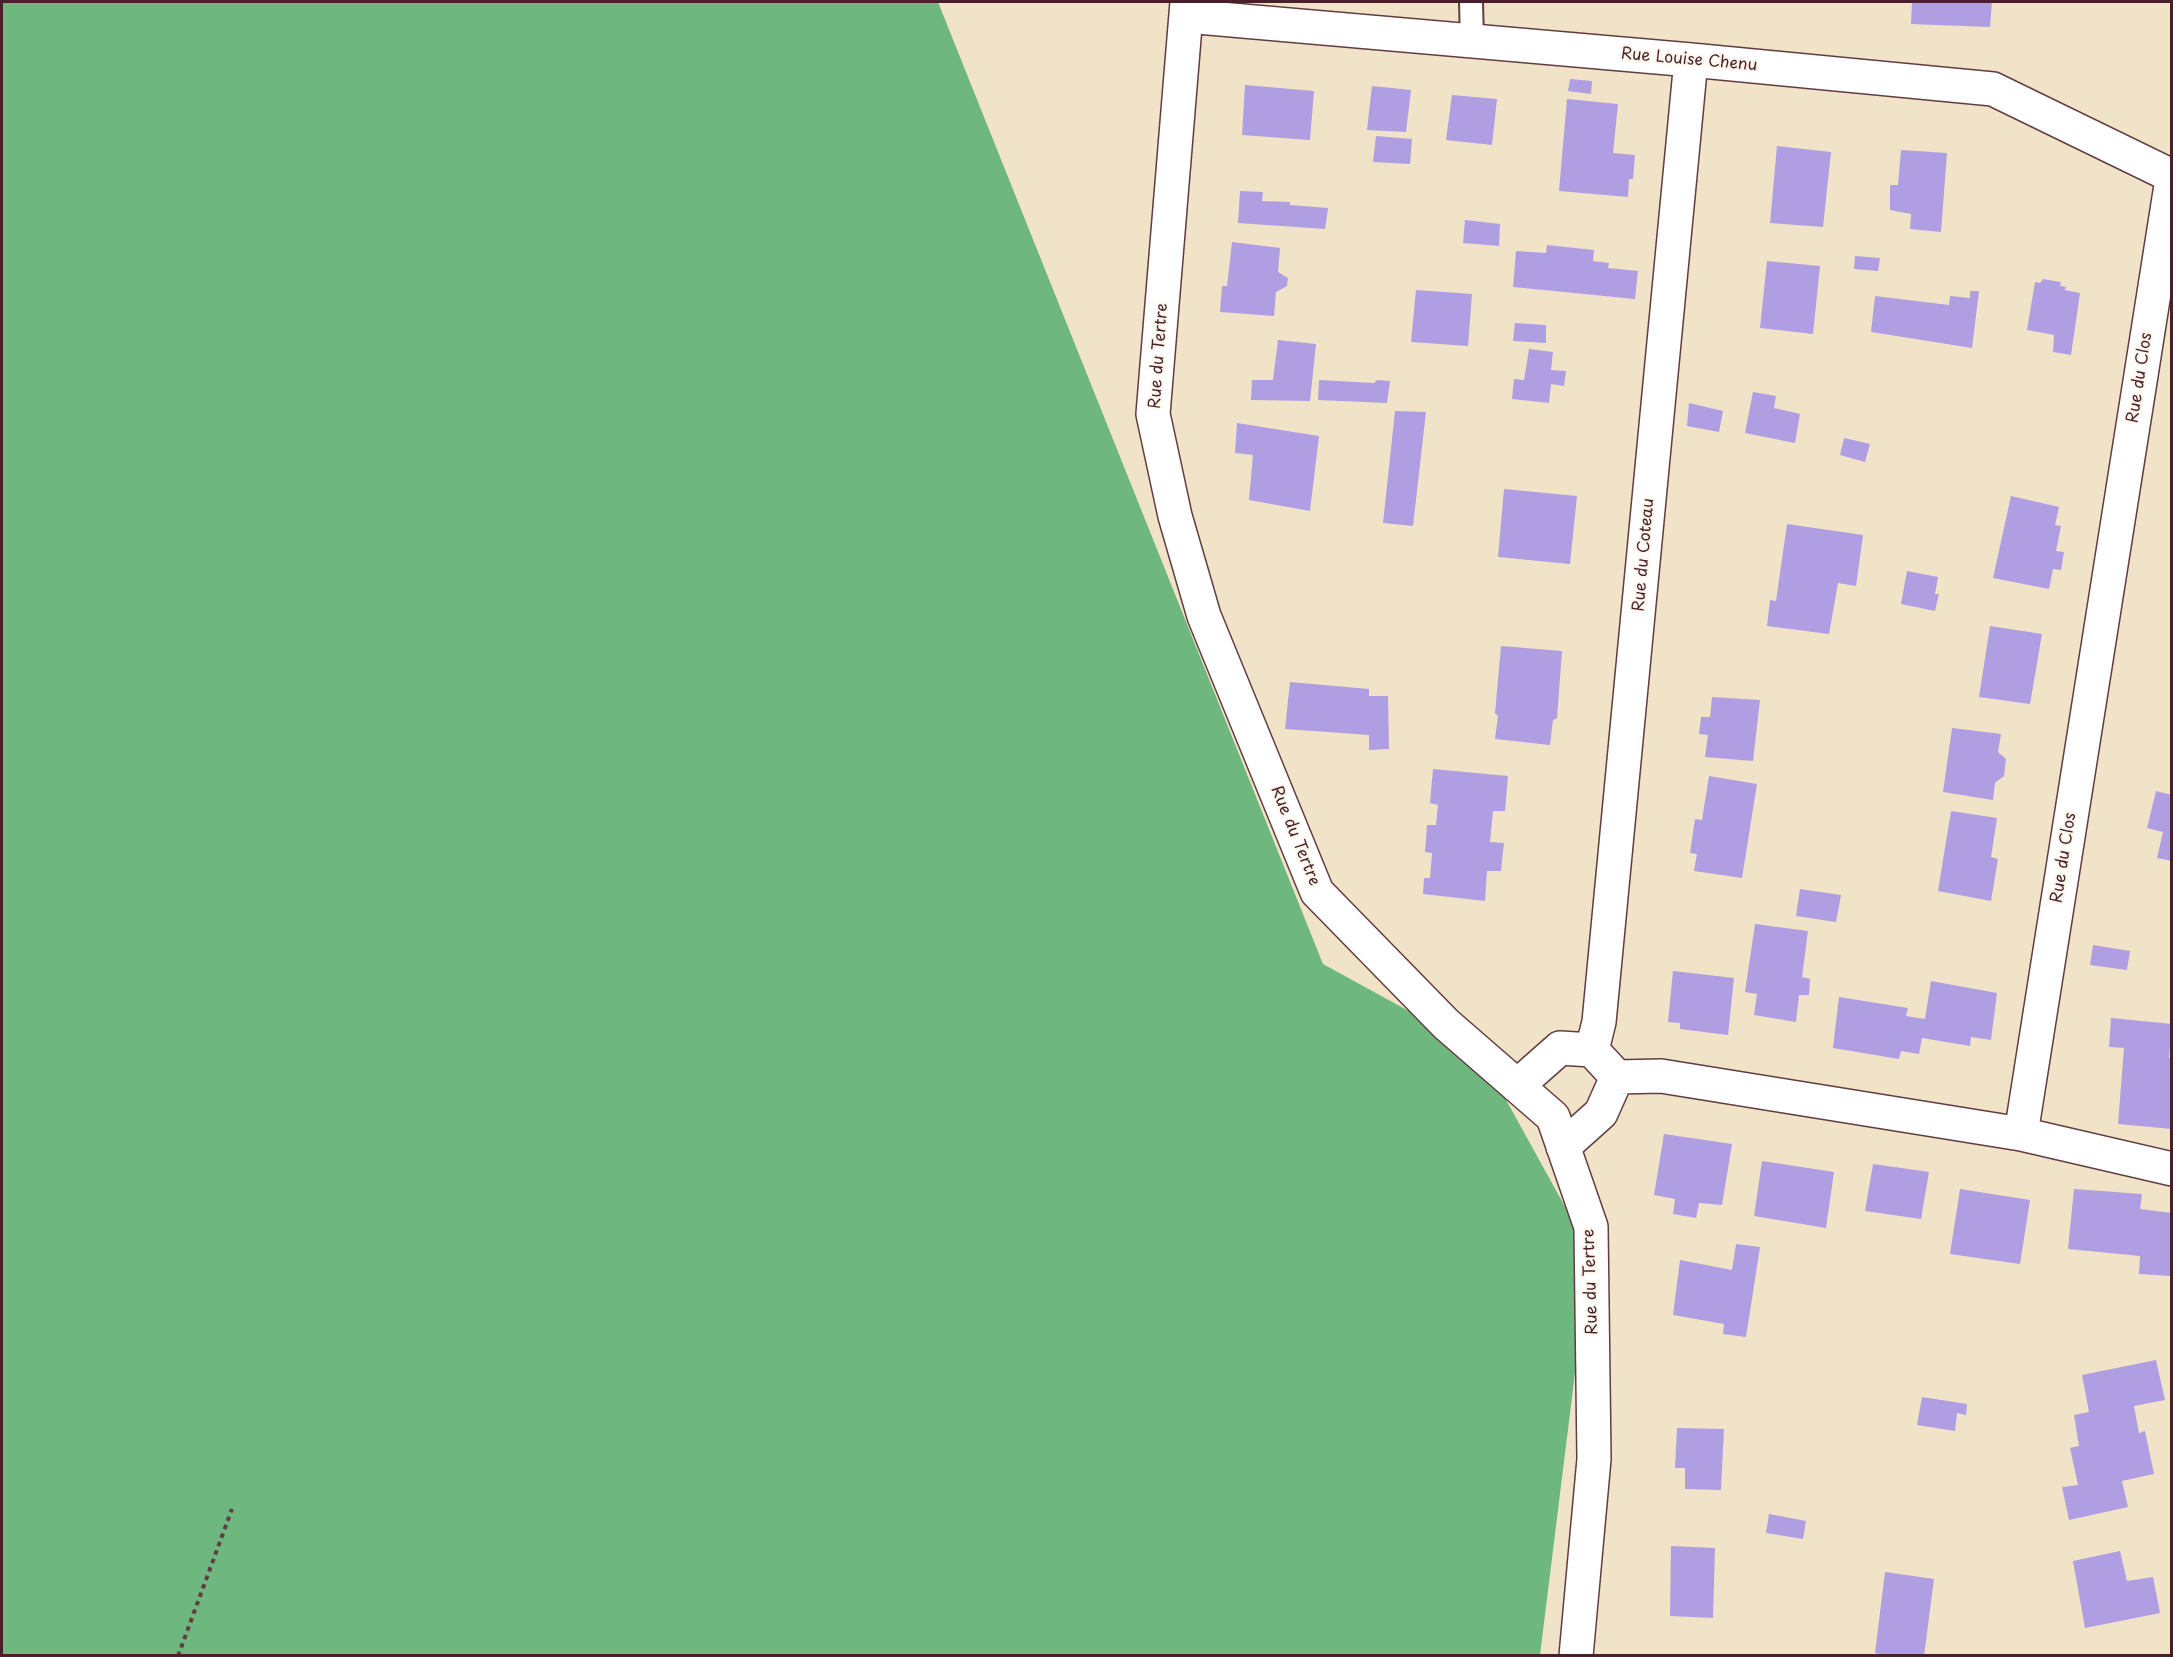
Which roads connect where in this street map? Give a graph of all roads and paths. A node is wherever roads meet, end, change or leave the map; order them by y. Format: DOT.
graph roads {
  1 [pos="1471,2"];
  2 [pos="1187,9"];
  3 [pos="1472,41"];
  4 [pos="1691,60"];
  5 [pos="2172,178"];
  6 [pos="1592,1050"];
  7 [pos="1617,1077"];
  8 [pos="1517,1086"];
  9 [pos="2021,1134"];
  10 [pos="1563,1148"];
  11 [pos="2172,1169"];
  12 [pos="232,1509"];
  13 [pos="178,1656"];
  14 [pos="1576,1656"];
  1 -- 3 [label="lane"];
  2 -- 3 [label="street, Rue Louise Chenu"];
  2 -- 8 [label="street, Rue du Tertre"];
  3 -- 4 [label="street, Rue Louise Chenu"];
  4 -- 5 [label="street, Rue Louise Chenu"];
  4 -- 6 [label="street, Rue du Coteau"];
  5 -- 9 [label="street, Rue du Clos"];
  6 -- 7 [label="street"];
  6 -- 8 [label="street"];
  7 -- 9 [label="street"];
  7 -- 10 [label="street"];
  8 -- 10 [label="street, Rue du Tertre"];
  9 -- 11 [label="street"];
  10 -- 14 [label="street, Rue du Tertre"];
  12 -- 13 [label="path"];
}
